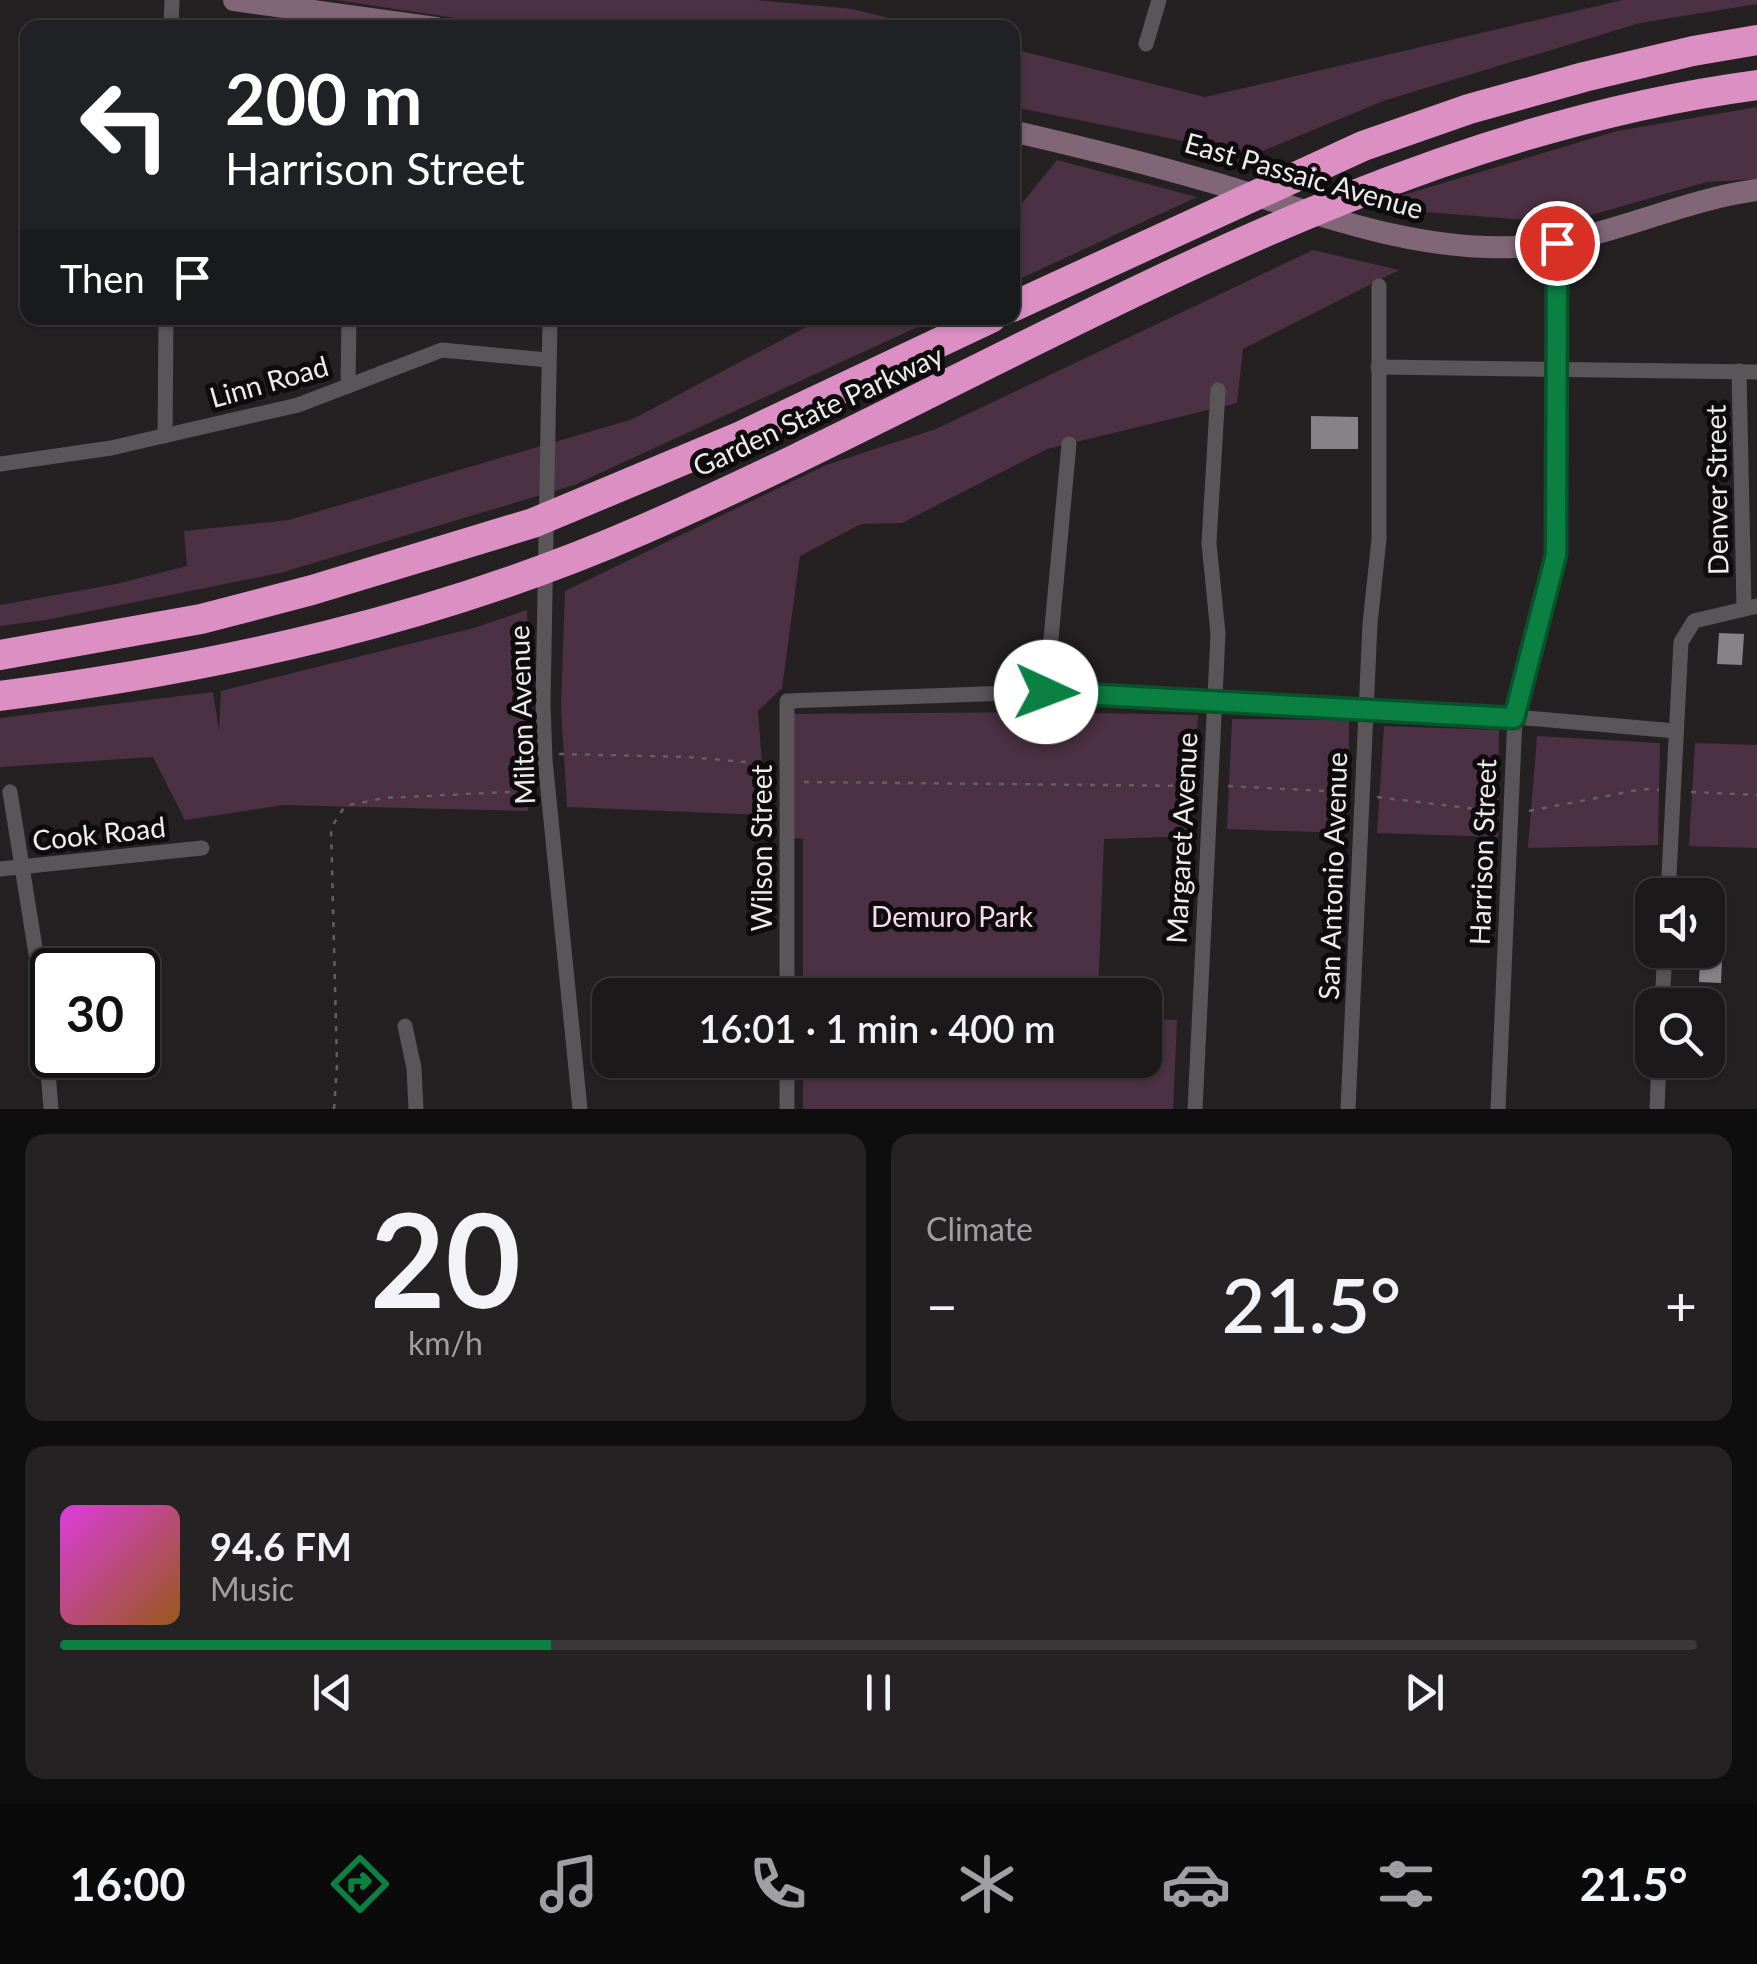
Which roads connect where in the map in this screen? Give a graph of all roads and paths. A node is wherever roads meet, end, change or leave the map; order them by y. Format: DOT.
graph roads {
  1 [pos="234,0"];
  2 [pos="1159,0"];
  3 [pos="345,20"];
  4 [pos="1757,40"];
  5 [pos="1146,44"];
  6 [pos="1757,84"];
  7 [pos="1020,133"];
  8 [pos="1757,190"];
  9 [pos="1557,243"];
  10 [pos="1379,286"];
  11 [pos="1020,303"];
  12 [pos="166,325"];
  13 [pos="350,325"];
  14 [pos="550,325"];
  15 [pos="975,325"];
  16 [pos="548,360"];
  17 [pos="1378,367"];
  18 [pos="1558,368"];
  19 [pos="1739,371"];
  20 [pos="1757,372"];
  21 [pos="348,386"];
  22 [pos="1218,390"];
  23 [pos="164,436"];
  24 [pos="1069,444"];
  25 [pos="0,464"];
  26 [pos="1750,606"];
  27 [pos="0,656"];
  28 [pos="1046,692"];
  29 [pos="0,696"];
  30 [pos="1213,702"];
  31 [pos="1365,710"];
  32 [pos="1514,718"];
  33 [pos="1676,731"];
  34 [pos="558,754"];
  35 [pos="767,764"];
  36 [pos="786,781"];
  37 [pos="1197,786"];
  38 [pos="1222,786"];
  39 [pos="536,790"];
  40 [pos="1660,790"];
  41 [pos="10,792"];
  42 [pos="1346,792"];
  43 [pos="1691,792"];
  44 [pos="1757,795"];
  45 [pos="1376,796"];
  46 [pos="1499,812"];
  47 [pos="1525,812"];
  48 [pos="202,848"];
  49 [pos="22,867"];
  50 [pos="0,869"];
  51 [pos="1669,878"];
  52 [pos="786,978"];
  53 [pos="405,1026"];
  54 [pos="786,1078"];
  55 [pos="1659,1078"];
  56 [pos="50,1109"];
  57 [pos="334,1109"];
  58 [pos="416,1109"];
  59 [pos="580,1109"];
  60 [pos="786,1109"];
  61 [pos="1195,1109"];
  62 [pos="1348,1109"];
  63 [pos="1498,1109"];
  64 [pos="1657,1109"];
  1 -- 3 [label="main road"];
  2 -- 5 [label="street"];
  4 -- 11 [label="highway"];
  6 -- 29 [label="highway, Garden State Parkway"];
  7 -- 9 [label="main road, East Passaic Avenue"];
  8 -- 9 [label="main road, East Passaic Avenue"];
  9 -- 18 [label="street, Harrison Street"];
  10 -- 17 [label="street, San Antonio Avenue"];
  12 -- 23 [label="street"];
  13 -- 21 [label="street"];
  14 -- 16 [label="street, Milton Avenue"];
  15 -- 27 [label="highway, Garden State Parkway"];
  16 -- 21 [label="street, Linn Road"];
  16 -- 59 [label="street, Milton Avenue"];
  17 -- 18 [label="street"];
  17 -- 31 [label="street, San Antonio Avenue"];
  18 -- 19 [label="street"];
  18 -- 32 [label="street, Harrison Street"];
  19 -- 20 [label="street"];
  19 -- 26 [label="street, Denver Street"];
  21 -- 23 [label="street, Linn Road"];
  22 -- 30 [label="street, Margaret Avenue"];
  23 -- 25 [label="street, Linn Road"];
  24 -- 28 [label="street"];
  26 -- 33 [label="street"];
  28 -- 30 [label="street"];
  28 -- 36 [label="street, Wilson Street"];
  30 -- 31 [label="street"];
  30 -- 61 [label="street, Margaret Avenue"];
  31 -- 32 [label="street"];
  31 -- 62 [label="street, San Antonio Avenue"];
  32 -- 33 [label="street"];
  32 -- 63 [label="street, Harrison Street"];
  33 -- 51 [label="street"];
  34 -- 35 [label="path"];
  36 -- 37 [label="path"];
  36 -- 52 [label="street, Wilson Street"];
  38 -- 42 [label="path"];
  39 -- 57 [label="path"];
  40 -- 47 [label="path"];
  41 -- 49 [label="street"];
  43 -- 44 [label="path"];
  45 -- 46 [label="path"];
  48 -- 49 [label="street, Cook Road"];
  49 -- 50 [label="street, Cook Road"];
  49 -- 56 [label="street"];
  53 -- 58 [label="street"];
  54 -- 60 [label="street"];
  55 -- 64 [label="street"];
}
